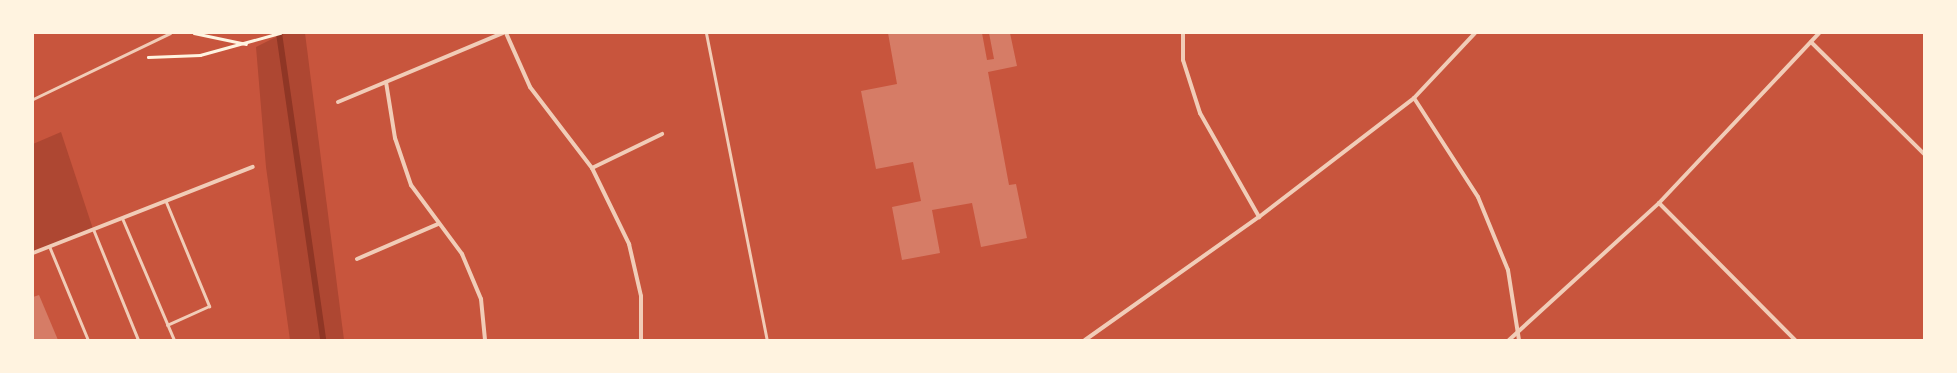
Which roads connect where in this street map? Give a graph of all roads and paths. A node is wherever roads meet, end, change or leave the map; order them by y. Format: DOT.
graph roads {
  1 [pos="170,33"];
  2 [pos="194,33"];
  3 [pos="280,33"];
  4 [pos="504,33"];
  5 [pos="706,33"];
  6 [pos="1183,33"];
  7 [pos="1475,33"];
  8 [pos="1820,33"];
  9 [pos="1811,42"];
  10 [pos="246,44"];
  11 [pos="130,51"];
  12 [pos="386,82"];
  13 [pos="1414,98"];
  14 [pos="33,99"];
  15 [pos="338,102"];
  16 [pos="662,134"];
  17 [pos="1924,154"];
  18 [pos="253,167"];
  19 [pos="592,168"];
  20 [pos="166,202"];
  21 [pos="1659,203"];
  22 [pos="1259,217"];
  23 [pos="122,218"];
  24 [pos="438,224"];
  25 [pos="92,230"];
  26 [pos="49,246"];
  27 [pos="33,253"];
  28 [pos="357,259"];
  29 [pos="167,325"];
  30 [pos="1516,335"];
  31 [pos="88,340"];
  32 [pos="138,340"];
  33 [pos="174,340"];
  34 [pos="485,340"];
  35 [pos="642,340"];
  36 [pos="767,340"];
  37 [pos="1085,340"];
  38 [pos="1509,340"];
  39 [pos="1519,340"];
  40 [pos="1795,340"];
  1 -- 11 [label="lane"];
  2 -- 10 [label="path"];
  3 -- 10 [label="path"];
  4 -- 12 [label="street"];
  4 -- 19 [label="street"];
  5 -- 36 [label="lane"];
  6 -- 22 [label="street"];
  7 -- 13 [label="street"];
  8 -- 9 [label="street"];
  9 -- 17 [label="street"];
  9 -- 21 [label="street"];
  10 -- 11 [label="path"];
  11 -- 14 [label="lane"];
  12 -- 15 [label="street"];
  12 -- 24 [label="street"];
  13 -- 22 [label="street"];
  13 -- 30 [label="street"];
  16 -- 19 [label="street"];
  18 -- 20 [label="street"];
  19 -- 35 [label="street"];
  20 -- 23 [label="street"];
  20 -- 29 [label="lane"];
  21 -- 30 [label="street"];
  21 -- 40 [label="street"];
  22 -- 37 [label="street"];
  23 -- 25 [label="street"];
  23 -- 29 [label="lane"];
  24 -- 28 [label="street"];
  24 -- 34 [label="street"];
  25 -- 26 [label="street"];
  25 -- 32 [label="lane"];
  26 -- 27 [label="street"];
  26 -- 31 [label="lane"];
  29 -- 33 [label="lane"];
  30 -- 38 [label="street"];
  30 -- 39 [label="street"];
}
